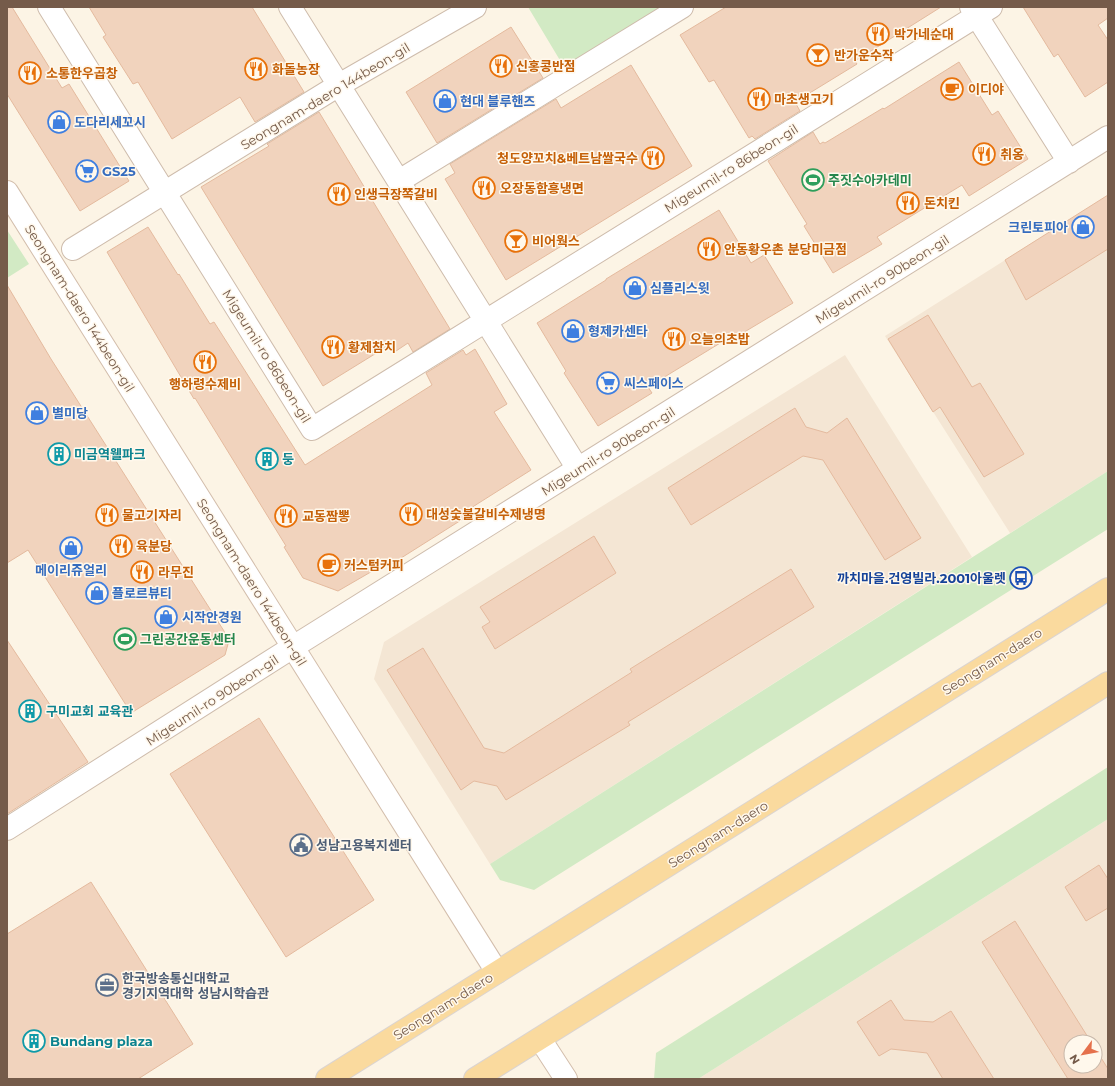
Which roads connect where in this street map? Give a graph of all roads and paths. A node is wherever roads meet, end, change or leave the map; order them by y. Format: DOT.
graph roads {
  1 [pos="49,7"];
  2 [pos="290,7"];
  3 [pos="475,7"];
  4 [pos="682,7"];
  5 [pos="979,10"];
  6 [pos="339,86"];
  7 [pos="1108,137"];
  8 [pos="1069,162"];
  9 [pos="399,181"];
  10 [pos="7,192"];
  11 [pos="165,192"];
  12 [pos="73,249"];
  13 [pos="485,320"];
  14 [pos="578,469"];
  15 [pos="1108,588"];
  16 [pos="293,648"];
  17 [pos="1108,684"];
  18 [pos="7,829"];
  19 [pos="497,972"];
  20 [pos="540,1039"];
  21 [pos="327,1079"];
  22 [pos="475,1079"];
  23 [pos="566,1079"];
  1 -- 11 [label="street"];
  2 -- 6 [label="street"];
  3 -- 6 [label="street, Seongnam-daero 144beon-gil"];
  4 -- 9 [label="street"];
  5 -- 8 [label="street"];
  5 -- 13 [label="street, Migeumil-ro 86beon-gil"];
  6 -- 9 [label="street"];
  6 -- 11 [label="street, Seongnam-daero 144beon-gil"];
  7 -- 8 [label="street, Migeumil-ro 90beon-gil"];
  8 -- 14 [label="street, Migeumil-ro 90beon-gil"];
  9 -- 13 [label="street"];
  10 -- 16 [label="street, Seongnam-daero 144beon-gil"];
  11 -- 12 [label="street, Seongnam-daero 144beon-gil"];
  11 -- 13 [label="street, Migeumil-ro 86beon-gil"];
  13 -- 14 [label="street"];
  14 -- 16 [label="street, Migeumil-ro 90beon-gil"];
  15 -- 19 [label="main road, Seongnam-daero"];
  16 -- 18 [label="street, Migeumil-ro 90beon-gil"];
  16 -- 19 [label="street, Seongnam-daero 144beon-gil"];
  17 -- 20 [label="main road"];
  19 -- 21 [label="main road, Seongnam-daero"];
  20 -- 22 [label="main road"];
  20 -- 23 [label="street"];
}
